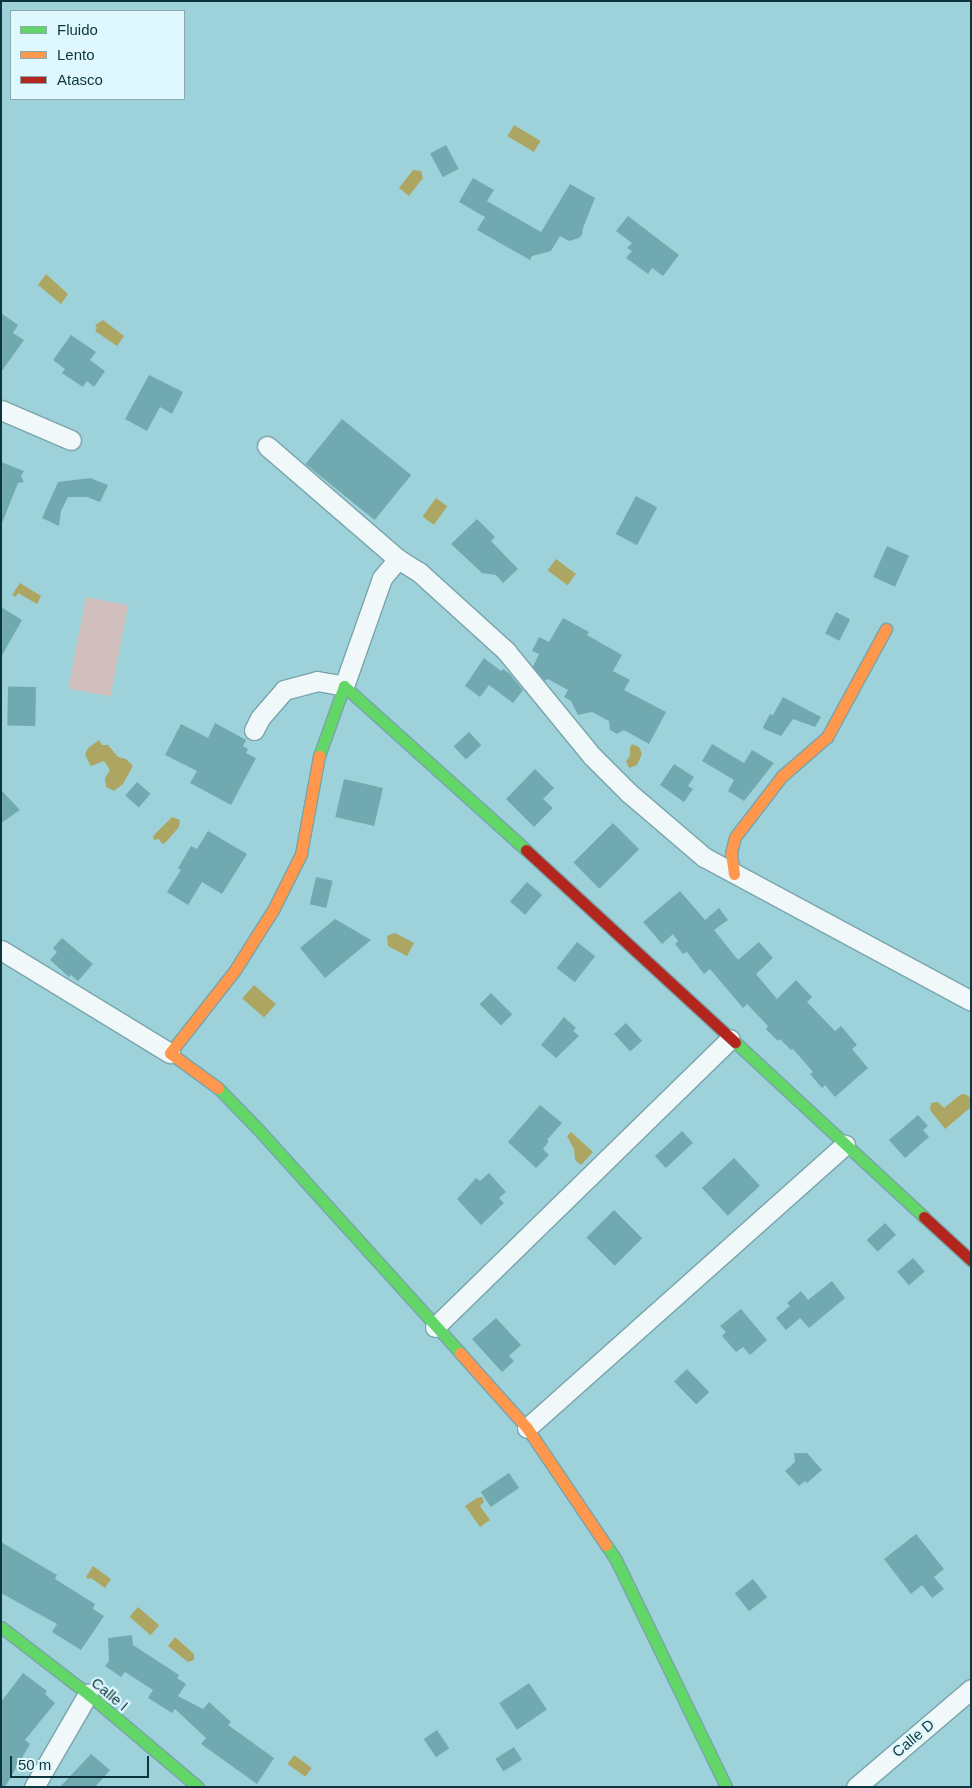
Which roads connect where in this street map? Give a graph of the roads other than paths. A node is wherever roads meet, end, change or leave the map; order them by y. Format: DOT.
graph roads {
  1 [pos="1,410"];
  2 [pos="71,440"];
  3 [pos="267,446"];
  4 [pos="398,559"];
  5 [pos="886,629"];
  6 [pos="344,686"];
  7 [pos="254,730"];
  8 [pos="734,874"];
  9 [pos="1,950"];
  10 [pos="971,1002"];
  11 [pos="730,1039"];
  12 [pos="170,1053"];
  13 [pos="845,1145"];
  14 [pos="971,1260"];
  15 [pos="435,1328"];
  16 [pos="527,1428"];
  17 [pos="1,1627"];
  18 [pos="971,1689"];
  19 [pos="88,1694"];
  20 [pos="34,1787"];
  21 [pos="198,1787"];
  22 [pos="726,1787"];
  23 [pos="856,1787"];
  1 -- 2 [label="street"];
  3 -- 4 [label="street"];
  4 -- 6 [label="street"];
  4 -- 8 [label="street"];
  5 -- 8 [label="street"];
  6 -- 7 [label="street"];
  6 -- 11 [label="street"];
  6 -- 12 [label="street"];
  8 -- 10 [label="street"];
  9 -- 12 [label="street"];
  11 -- 13 [label="street"];
  11 -- 15 [label="street"];
  12 -- 15 [label="street"];
  13 -- 14 [label="street"];
  13 -- 16 [label="street"];
  15 -- 16 [label="street"];
  16 -- 22 [label="street"];
  17 -- 19 [label="street, Calle I"];
  18 -- 23 [label="street, Calle D"];
  19 -- 20 [label="street"];
  19 -- 21 [label="street, Calle I"];
}
